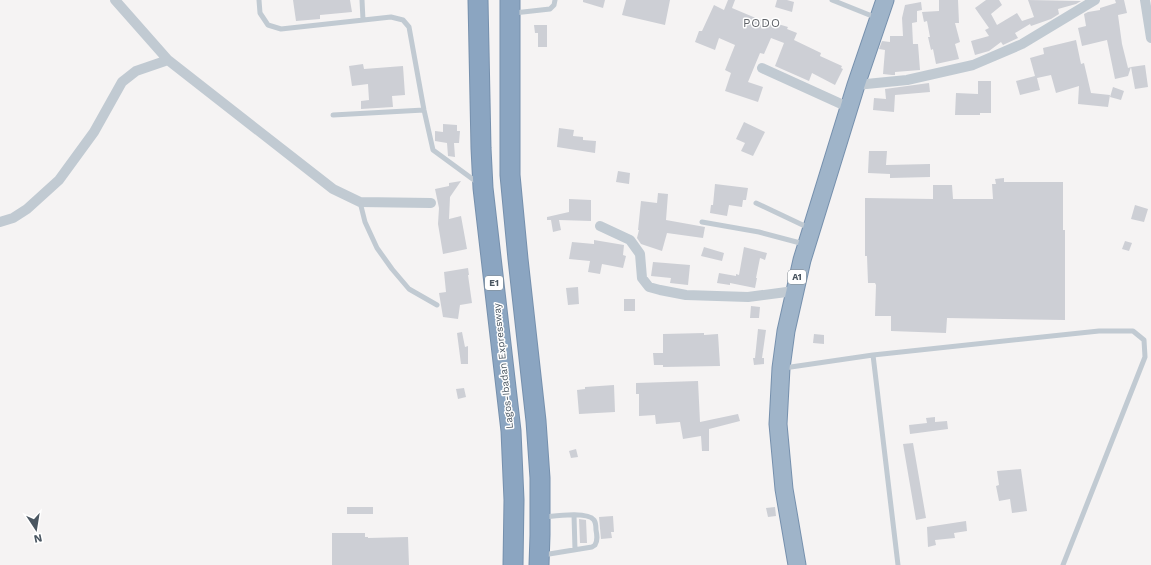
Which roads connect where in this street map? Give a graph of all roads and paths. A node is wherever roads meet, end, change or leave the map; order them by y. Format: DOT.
graph roads {
  1 [pos="115,0"];
  2 [pos="259,0"];
  3 [pos="362,0"];
  4 [pos="478,0"];
  5 [pos="556,0"];
  6 [pos="832,0"];
  7 [pos="886,0"];
  8 [pos="1095,0"];
  9 [pos="1145,0"];
  10 [pos="510,7"];
  11 [pos="879,19"];
  12 [pos="363,20"];
  13 [pos="1151,38"];
  14 [pos="168,60"];
  15 [pos="762,68"];
  16 [pos="856,85"];
  17 [pos="850,108"];
  18 [pos="424,110"];
  19 [pos="333,115"];
  20 [pos="483,188"];
  21 [pos="360,202"];
  22 [pos="431,203"];
  23 [pos="756,203"];
  24 [pos="0,222"];
  25 [pos="702,222"];
  26 [pos="600,226"];
  27 [pos="809,237"];
  28 [pos="794,291"];
  29 [pos="437,305"];
  30 [pos="873,356"];
  31 [pos="782,368"];
  32 [pos="574,515"];
  33 [pos="540,518"];
  34 [pos="575,550"];
  35 [pos="540,560"];
  36 [pos="513,565"];
  37 [pos="797,565"];
  38 [pos="898,565"];
  39 [pos="1063,565"];
  1 -- 14 [label="street"];
  2 -- 12 [label="lane"];
  3 -- 12 [label="lane"];
  4 -- 20 [label="highway, Lagos-Ibadan Expressway / E1"];
  5 -- 10 [label="lane"];
  6 -- 11 [label="lane"];
  7 -- 11 [label="highway, A1"];
  8 -- 16 [label="street"];
  9 -- 13 [label="street"];
  10 -- 33 [label="highway"];
  11 -- 16 [label="highway, A1"];
  12 -- 18 [label="lane"];
  14 -- 21 [label="street"];
  14 -- 24 [label="street"];
  15 -- 17 [label="street"];
  16 -- 17 [label="highway, A1"];
  17 -- 27 [label="highway, A1"];
  18 -- 19 [label="lane"];
  18 -- 20 [label="lane"];
  20 -- 36 [label="highway, Lagos-Ibadan Expressway / E1"];
  21 -- 22 [label="street"];
  21 -- 29 [label="lane"];
  23 -- 27 [label="lane"];
  25 -- 27 [label="lane"];
  26 -- 28 [label="street"];
  27 -- 28 [label="highway, A1"];
  28 -- 31 [label="highway, A1"];
  30 -- 31 [label="lane"];
  30 -- 38 [label="lane"];
  30 -- 39 [label="lane"];
  31 -- 37 [label="highway, A1"];
  32 -- 33 [label="lane"];
  32 -- 34 [label="lane"];
  32 -- 34 [label="lane"];
  33 -- 35 [label="highway"];
  34 -- 35 [label="lane"];
}
